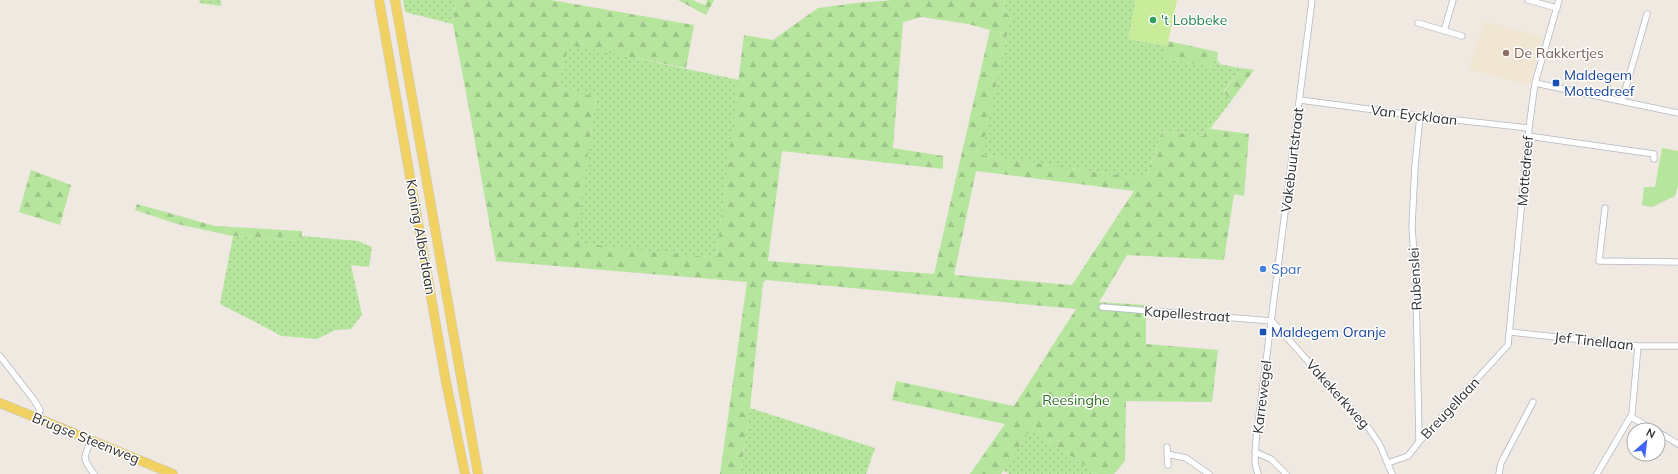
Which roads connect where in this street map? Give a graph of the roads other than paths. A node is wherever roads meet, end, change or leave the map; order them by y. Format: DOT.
graph roads {
  1 [pos="379,0"];
  2 [pos="395,0"];
  3 [pos="1312,0"];
  4 [pos="1453,0"];
  5 [pos="1528,0"];
  6 [pos="1559,0"];
  7 [pos="1557,8"];
  8 [pos="1647,14"];
  9 [pos="1418,23"];
  10 [pos="1444,31"];
  11 [pos="1462,36"];
  12 [pos="1535,83"];
  13 [pos="1300,100"];
  14 [pos="1622,101"];
  15 [pos="1678,113"];
  16 [pos="1420,116"];
  17 [pos="1529,128"];
  18 [pos="1528,136"];
  19 [pos="1654,158"];
  20 [pos="1605,208"];
  21 [pos="1678,262"];
  22 [pos="1102,307"];
  23 [pos="1272,321"];
  24 [pos="1510,332"];
  25 [pos="1508,345"];
  26 [pos="1638,346"];
  27 [pos="1678,346"];
  28 [pos="0,356"];
  29 [pos="1533,402"];
  30 [pos="0,403"];
  31 [pos="1631,417"];
  32 [pos="38,418"];
  33 [pos="1640,422"];
  34 [pos="1666,437"];
  35 [pos="92,440"];
  36 [pos="1419,442"];
  37 [pos="1678,444"];
  38 [pos="1255,452"];
  39 [pos="1388,463"];
  40 [pos="1168,465"];
  41 [pos="94,474"];
  42 [pos="173,474"];
  43 [pos="465,474"];
  44 [pos="478,474"];
  45 [pos="1208,474"];
  46 [pos="1258,474"];
  47 [pos="1286,474"];
  48 [pos="1392,474"];
  49 [pos="1499,474"];
  50 [pos="1597,474"];
  1 -- 43 [label="main road, Koning Albertlaan"];
  2 -- 44 [label="main road, Koning Albertlaan"];
  3 -- 13 [label="street, Vakebuurtstraat"];
  4 -- 10 [label="street"];
  5 -- 7 [label="street"];
  6 -- 7 [label="street, Mottedreef"];
  7 -- 12 [label="street, Mottedreef"];
  8 -- 14 [label="street"];
  9 -- 10 [label="street"];
  10 -- 11 [label="street"];
  12 -- 14 [label="street"];
  12 -- 17 [label="street, Mottedreef"];
  13 -- 16 [label="street, Van Eycklaan"];
  13 -- 23 [label="street, Vakebuurtstraat"];
  14 -- 15 [label="street"];
  16 -- 17 [label="street, Van Eycklaan"];
  16 -- 36 [label="street, Rubenslei"];
  17 -- 18 [label="street, Mottedreef"];
  18 -- 19 [label="street"];
  18 -- 24 [label="street, Mottedreef"];
  20 -- 21 [label="street"];
  22 -- 23 [label="street, Kapellestraat"];
  23 -- 38 [label="street, Karrewegel"];
  23 -- 39 [label="street, Vakekerkweg"];
  24 -- 25 [label="street, Mottedreef"];
  24 -- 26 [label="street, Jef Tinellaan"];
  25 -- 36 [label="street, Breugellaan"];
  26 -- 27 [label="street, Jef Tinellaan"];
  26 -- 31 [label="street"];
  28 -- 32 [label="street"];
  29 -- 49 [label="street"];
  30 -- 32 [label="main road, Brugse Steenweg"];
  31 -- 33 [label="street"];
  31 -- 50 [label="street"];
  32 -- 35 [label="main road, Brugse Steenweg"];
  34 -- 37 [label="street"];
  35 -- 41 [label="street"];
  35 -- 42 [label="main road, Brugse Steenweg"];
  36 -- 39 [label="street, Breugellaan"];
  38 -- 46 [label="street, Karrewegel"];
  38 -- 47 [label="street"];
  39 -- 48 [label="street, Vakekerkweg"];
  40 -- 45 [label="street"];
}
